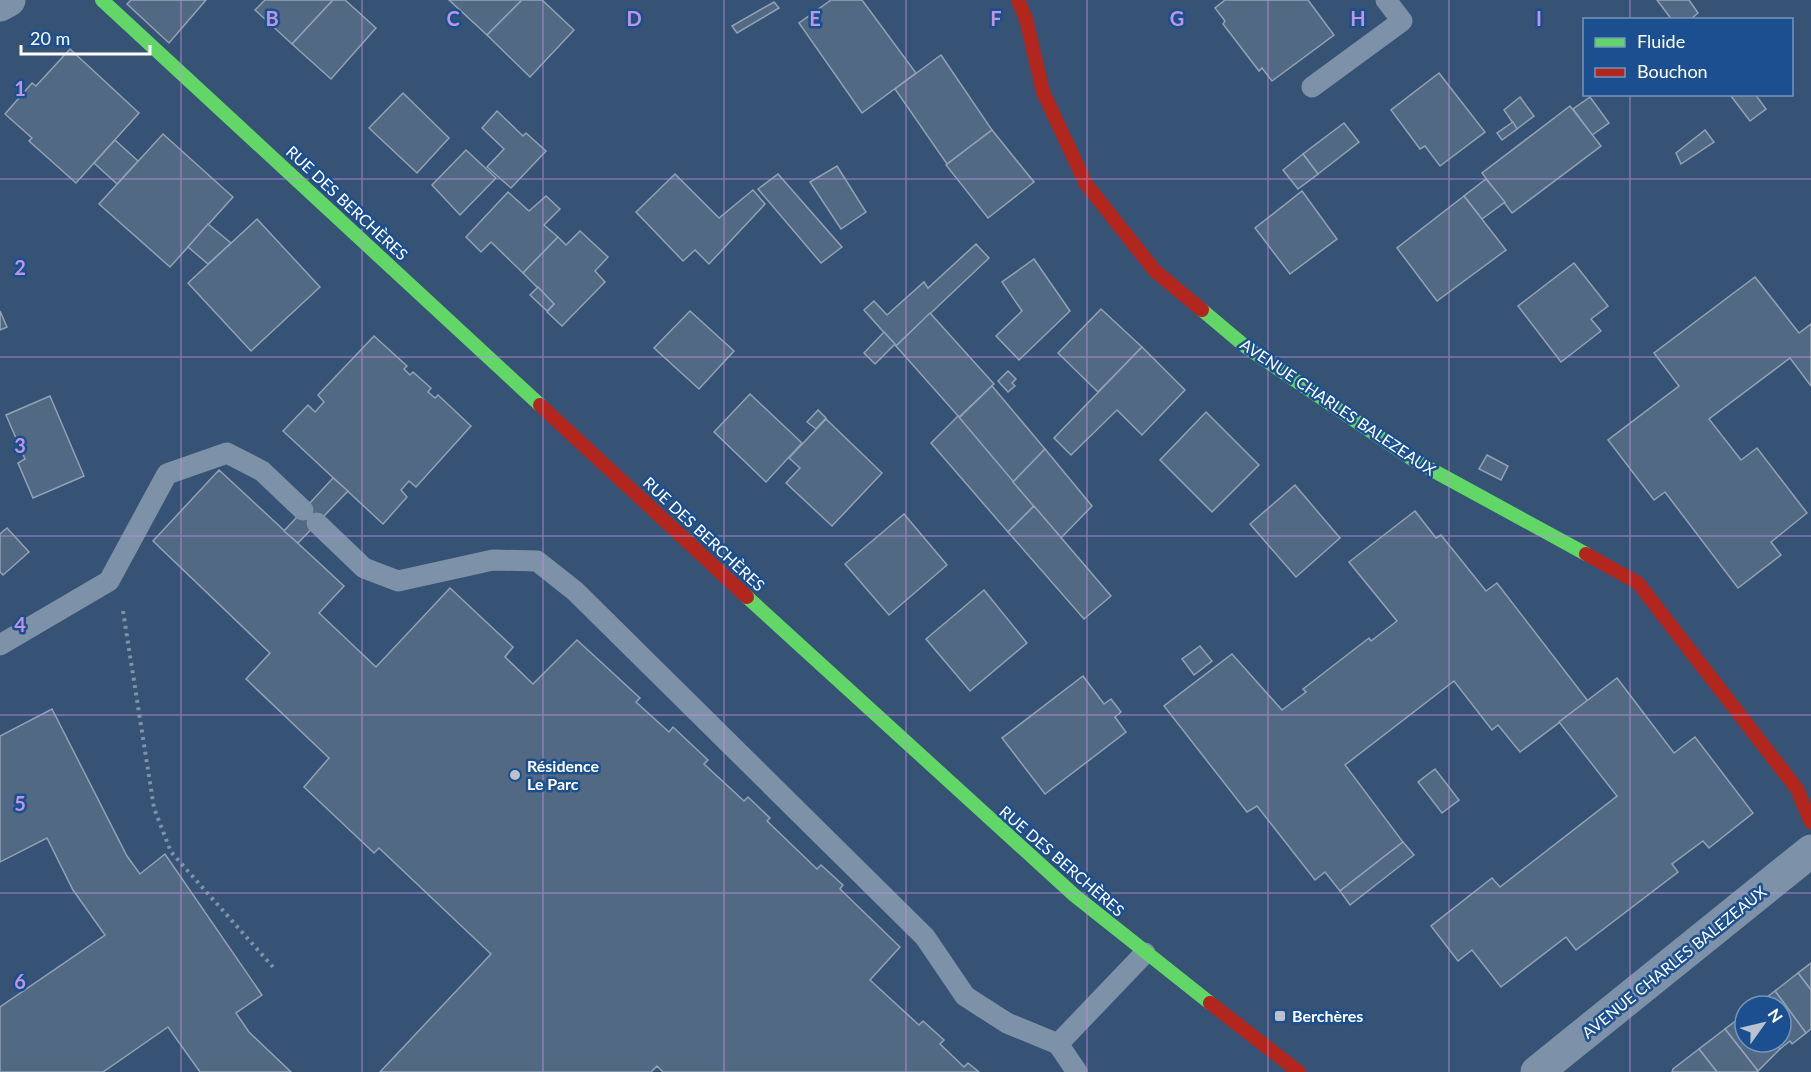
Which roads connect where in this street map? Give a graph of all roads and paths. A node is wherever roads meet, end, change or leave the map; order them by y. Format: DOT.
graph roads {
  1 [pos="9,0"];
  2 [pos="102,0"];
  3 [pos="1018,0"];
  4 [pos="1386,0"];
  5 [pos="0,5"];
  6 [pos="1312,87"];
  7 [pos="109,581"];
  8 [pos="0,645"];
  9 [pos="1811,822"];
  10 [pos="1811,851"];
  11 [pos="1145,953"];
  12 [pos="273,967"];
  13 [pos="1059,1044"];
  14 [pos="1077,1072"];
  15 [pos="1299,1072"];
  16 [pos="1537,1072"];
  1 -- 5 [label="street"];
  2 -- 11 [label="street, RUE DES BERCHÈRES"];
  3 -- 9 [label="street, AVENUE CHARLES BALEZEAUX"];
  4 -- 6 [label="lane"];
  7 -- 8 [label="lane"];
  7 -- 12 [label="path"];
  7 -- 13 [label="lane"];
  10 -- 16 [label="street, AVENUE CHARLES BALEZEAUX"];
  11 -- 13 [label="lane"];
  11 -- 15 [label="street, RUE DES BERCHÈRES"];
  13 -- 14 [label="lane"];
}
